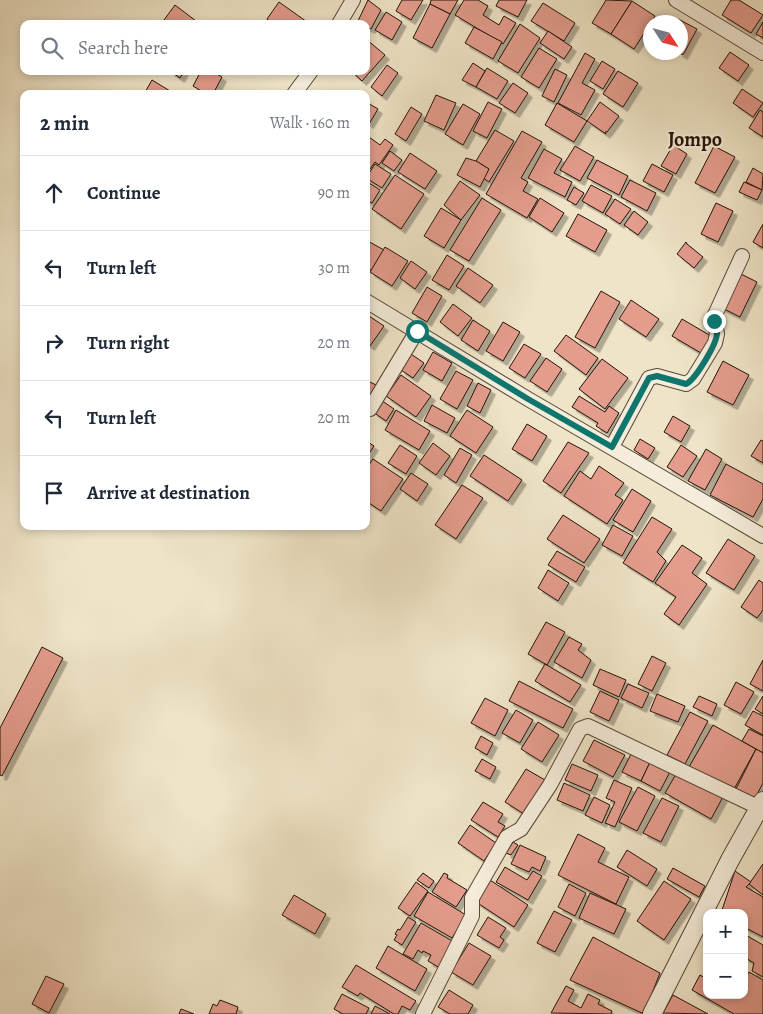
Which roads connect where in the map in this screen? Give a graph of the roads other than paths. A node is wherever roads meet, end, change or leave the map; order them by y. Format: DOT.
graph roads {
  1 [pos="352,0"];
  2 [pos="676,0"];
  3 [pos="341,20"];
  4 [pos="763,53"];
  5 [pos="308,75"];
  6 [pos="297,90"];
  7 [pos="742,256"];
  8 [pos="370,303"];
  9 [pos="417,331"];
  10 [pos="370,409"];
  11 [pos="612,447"];
  12 [pos="763,536"];
  13 [pos="761,804"];
  14 [pos="423,1014"];
  15 [pos="652,1014"];
  1 -- 3 [label="street"];
  2 -- 4 [label="street"];
  5 -- 6 [label="street"];
  7 -- 11 [label="street"];
  8 -- 9 [label="street"];
  9 -- 10 [label="street"];
  9 -- 11 [label="street"];
  11 -- 12 [label="street"];
  13 -- 14 [label="street"];
  13 -- 15 [label="street"];
}
